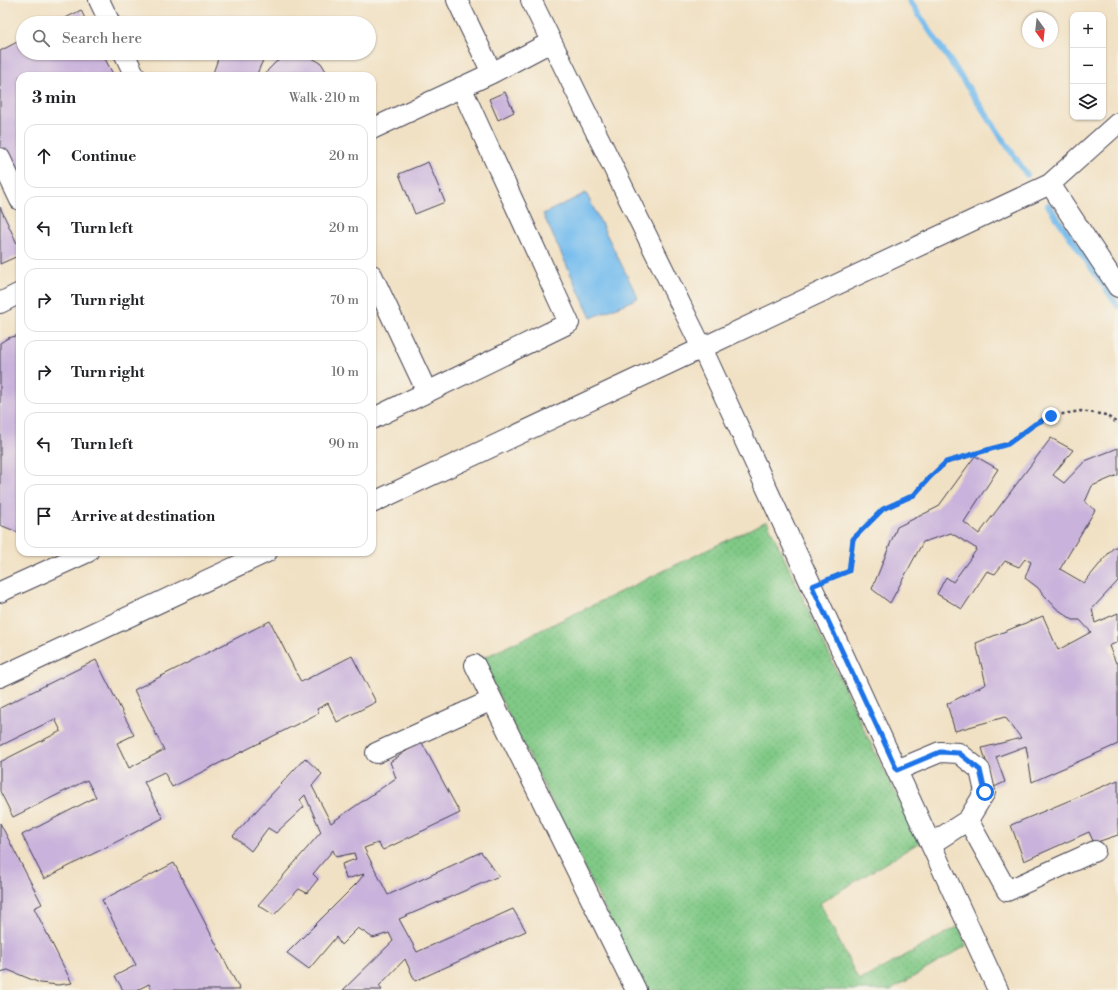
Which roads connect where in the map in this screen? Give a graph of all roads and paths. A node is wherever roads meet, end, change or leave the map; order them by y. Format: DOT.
graph roads {
  1 [pos="99,0"];
  2 [pos="457,0"];
  3 [pos="532,0"];
  4 [pos="107,16"];
  5 [pos="551,42"];
  6 [pos="127,60"];
  7 [pos="133,72"];
  8 [pos="492,73"];
  9 [pos="461,87"];
  10 [pos="1118,123"];
  11 [pos="376,127"];
  12 [pos="0,158"];
  13 [pos="1050,184"];
  14 [pos="16,192"];
  15 [pos="376,283"];
  16 [pos="1118,287"];
  17 [pos="16,295"];
  18 [pos="0,303"];
  19 [pos="702,348"];
  20 [pos="428,392"];
  21 [pos="376,417"];
  22 [pos="1118,424"];
  23 [pos="376,501"];
  24 [pos="79,556"];
  25 [pos="245,557"];
  26 [pos="812,586"];
  27 [pos="0,592"];
  28 [pos="474,665"];
  29 [pos="0,677"];
  30 [pos="492,700"];
  31 [pos="376,753"];
  32 [pos="897,770"];
  33 [pos="968,820"];
  34 [pos="931,844"];
  35 [pos="1095,851"];
  36 [pos="636,990"];
  37 [pos="998,990"];
  1 -- 4 [label="street"];
  2 -- 8 [label="street"];
  3 -- 5 [label="street"];
  5 -- 8 [label="street"];
  5 -- 19 [label="street"];
  6 -- 7 [label="street"];
  8 -- 9 [label="street"];
  9 -- 11 [label="street"];
  9 -- 20 [label="street"];
  10 -- 13 [label="street"];
  12 -- 14 [label="street"];
  13 -- 16 [label="street"];
  13 -- 19 [label="street"];
  15 -- 20 [label="street"];
  17 -- 18 [label="street"];
  19 -- 23 [label="street"];
  19 -- 26 [label="street"];
  20 -- 21 [label="street"];
  22 -- 26 [label="path"];
  24 -- 27 [label="street"];
  25 -- 29 [label="street"];
  26 -- 32 [label="street"];
  28 -- 30 [label="street"];
  30 -- 31 [label="street"];
  30 -- 36 [label="street"];
  32 -- 33 [label="street"];
  32 -- 34 [label="street"];
  33 -- 34 [label="street"];
  33 -- 35 [label="street"];
  34 -- 37 [label="street"];
}
